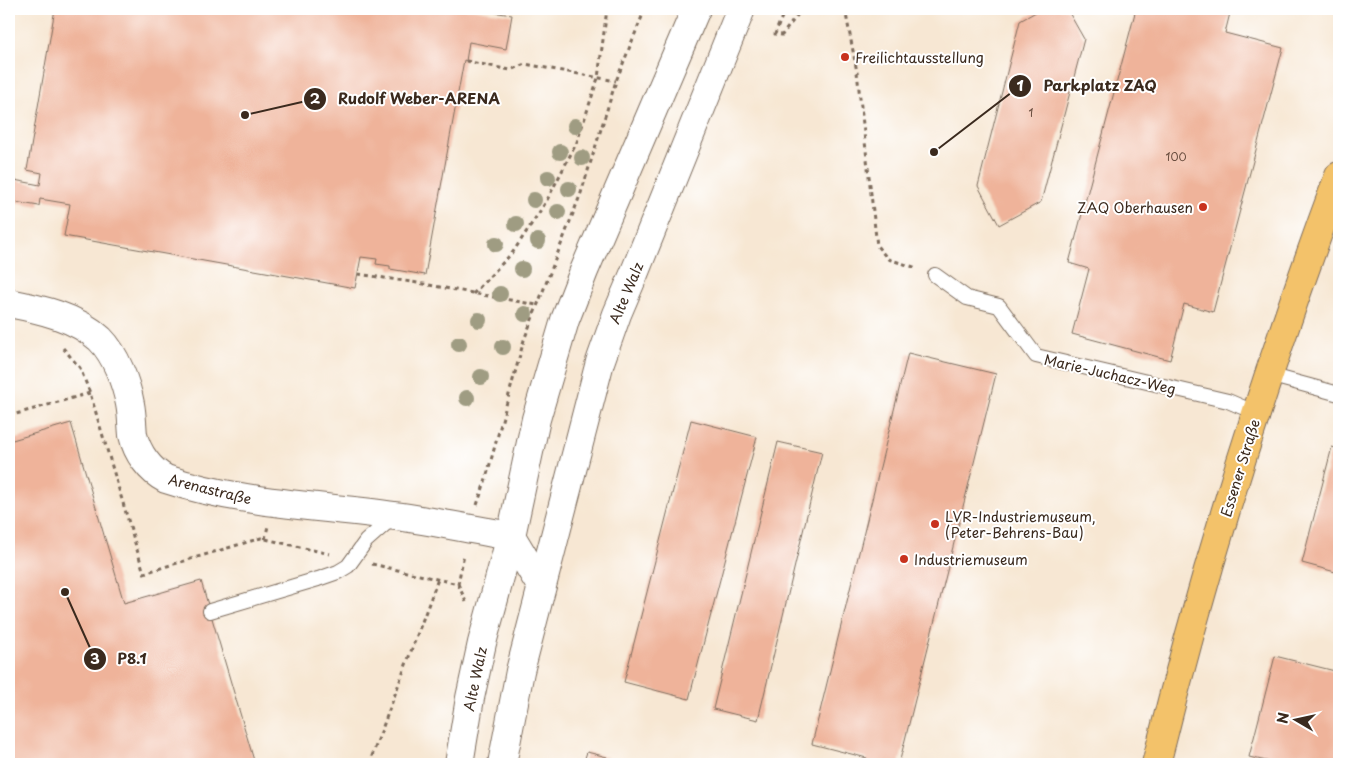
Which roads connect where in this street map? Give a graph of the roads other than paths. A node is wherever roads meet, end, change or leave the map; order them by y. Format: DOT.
graph roads {
  1 [pos="696,9"];
  2 [pos="741,9"];
  3 [pos="1339,176"];
  4 [pos="935,275"];
  5 [pos="9,303"];
  6 [pos="1269,375"];
  7 [pos="1339,394"];
  8 [pos="1256,413"];
  9 [pos="395,516"];
  10 [pos="511,536"];
  11 [pos="541,586"];
  12 [pos="210,611"];
  13 [pos="459,764"];
  14 [pos="502,764"];
  15 [pos="1156,764"];
  1 -- 10 [label="street, Alte Walz"];
  2 -- 11 [label="street, Alte Walz"];
  3 -- 6 [label="main road, Essener Straße"];
  4 -- 8 [label="lane, Marie-Juchacz-Weg"];
  5 -- 9 [label="street, Arenastraße"];
  6 -- 7 [label="lane"];
  6 -- 8 [label="main road, Essener Straße"];
  8 -- 15 [label="main road, Essener Straße"];
  9 -- 10 [label="street, Arenastraße"];
  9 -- 12 [label="lane"];
  10 -- 11 [label="street"];
  10 -- 13 [label="street, Alte Walz"];
  11 -- 14 [label="street, Alte Walz"];
}
